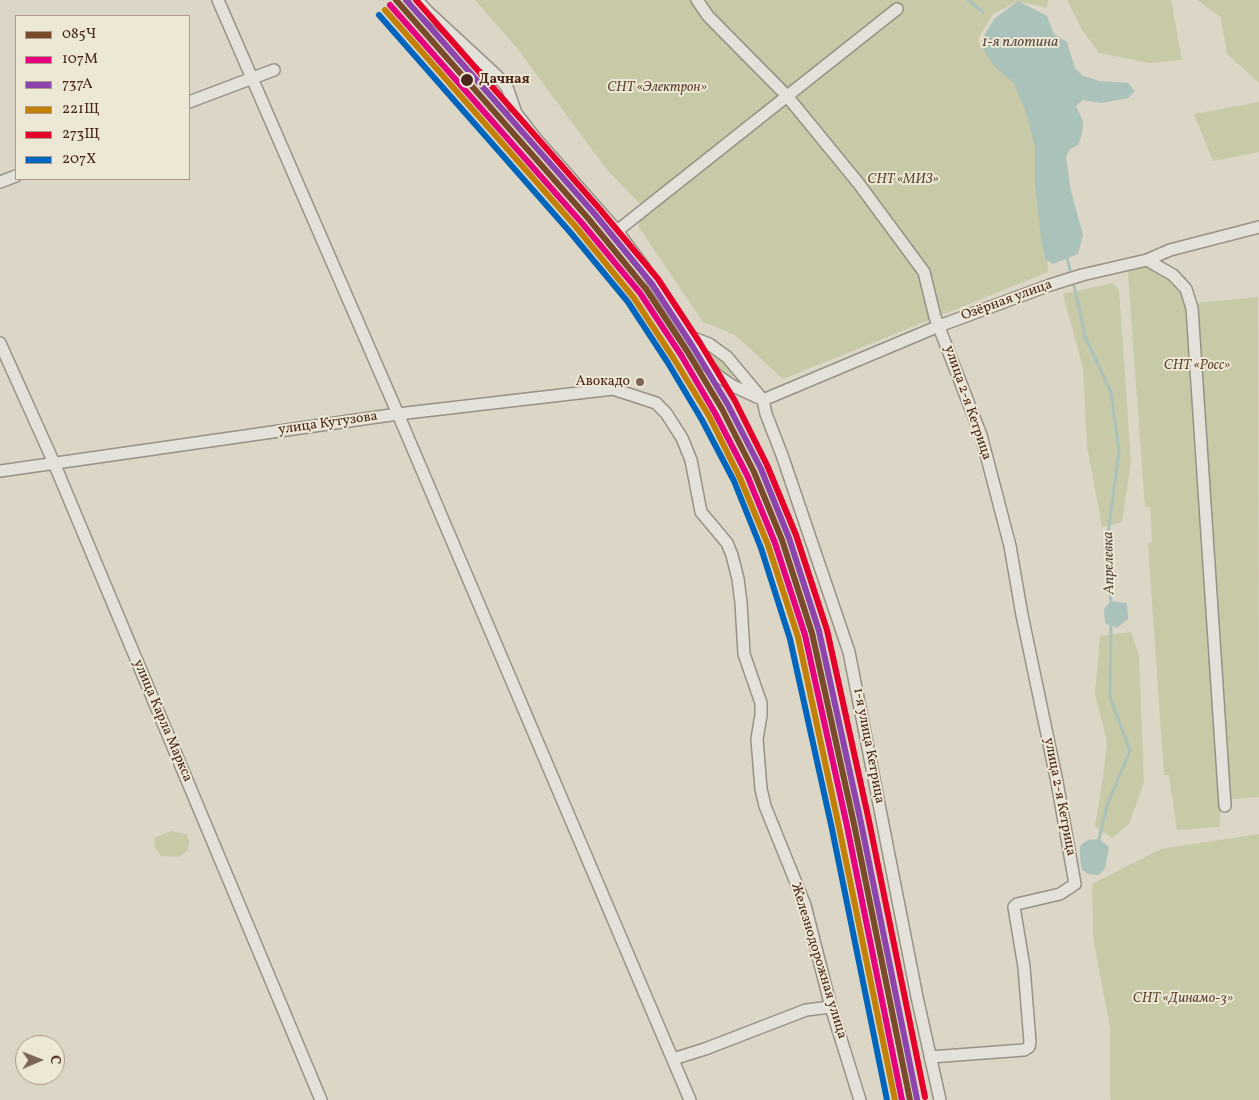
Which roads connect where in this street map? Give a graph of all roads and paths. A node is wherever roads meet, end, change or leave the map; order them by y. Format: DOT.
graph roads {
  1 [pos="218,0"];
  2 [pos="418,0"];
  3 [pos="696,0"];
  4 [pos="897,9"];
  5 [pos="274,70"];
  6 [pos="251,78"];
  7 [pos="787,96"];
  8 [pos="190,102"];
  9 [pos="15,176"];
  10 [pos="0,182"];
  11 [pos="1259,227"];
  12 [pos="617,231"];
  13 [pos="1147,260"];
  14 [pos="939,326"];
  15 [pos="688,336"];
  16 [pos="0,343"];
  17 [pos="763,400"];
  18 [pos="656,403"];
  19 [pos="398,414"];
  20 [pos="54,463"];
  21 [pos="0,472"];
  22 [pos="1225,806"];
  23 [pos="831,1007"];
  24 [pos="930,1057"];
  25 [pos="673,1059"];
  26 [pos="321,1100"];
  27 [pos="690,1100"];
  28 [pos="860,1100"];
  29 [pos="940,1100"];
  1 -- 6 [label="street"];
  2 -- 12 [label="street"];
  3 -- 7 [label="street, улица 2-я Кетрица"];
  4 -- 7 [label="street"];
  5 -- 6 [label="street"];
  6 -- 8 [label="street"];
  6 -- 19 [label="street"];
  7 -- 12 [label="street"];
  7 -- 14 [label="street, улица 2-я Кетрица"];
  9 -- 10 [label="street"];
  11 -- 13 [label="street, Озёрная улица"];
  12 -- 15 [label="street"];
  13 -- 14 [label="street, Озёрная улица"];
  13 -- 22 [label="street"];
  14 -- 17 [label="street, Озёрная улица"];
  14 -- 24 [label="street, улица 2-я Кетрица"];
  15 -- 17 [label="street"];
  15 -- 17 [label="street"];
  16 -- 20 [label="street, улица Карла Маркса"];
  17 -- 24 [label="street, 1-я улица Кетрица"];
  18 -- 19 [label="street, улица Кутузова"];
  18 -- 23 [label="street, Железнодорожная улица"];
  19 -- 20 [label="street, улица Кутузова"];
  19 -- 25 [label="street"];
  20 -- 21 [label="street, улица Кутузова"];
  20 -- 26 [label="street, улица Карла Маркса"];
  23 -- 25 [label="street"];
  23 -- 28 [label="street, Железнодорожная улица"];
  24 -- 29 [label="street, 1-я улица Кетрица"];
  25 -- 27 [label="street"];
}
